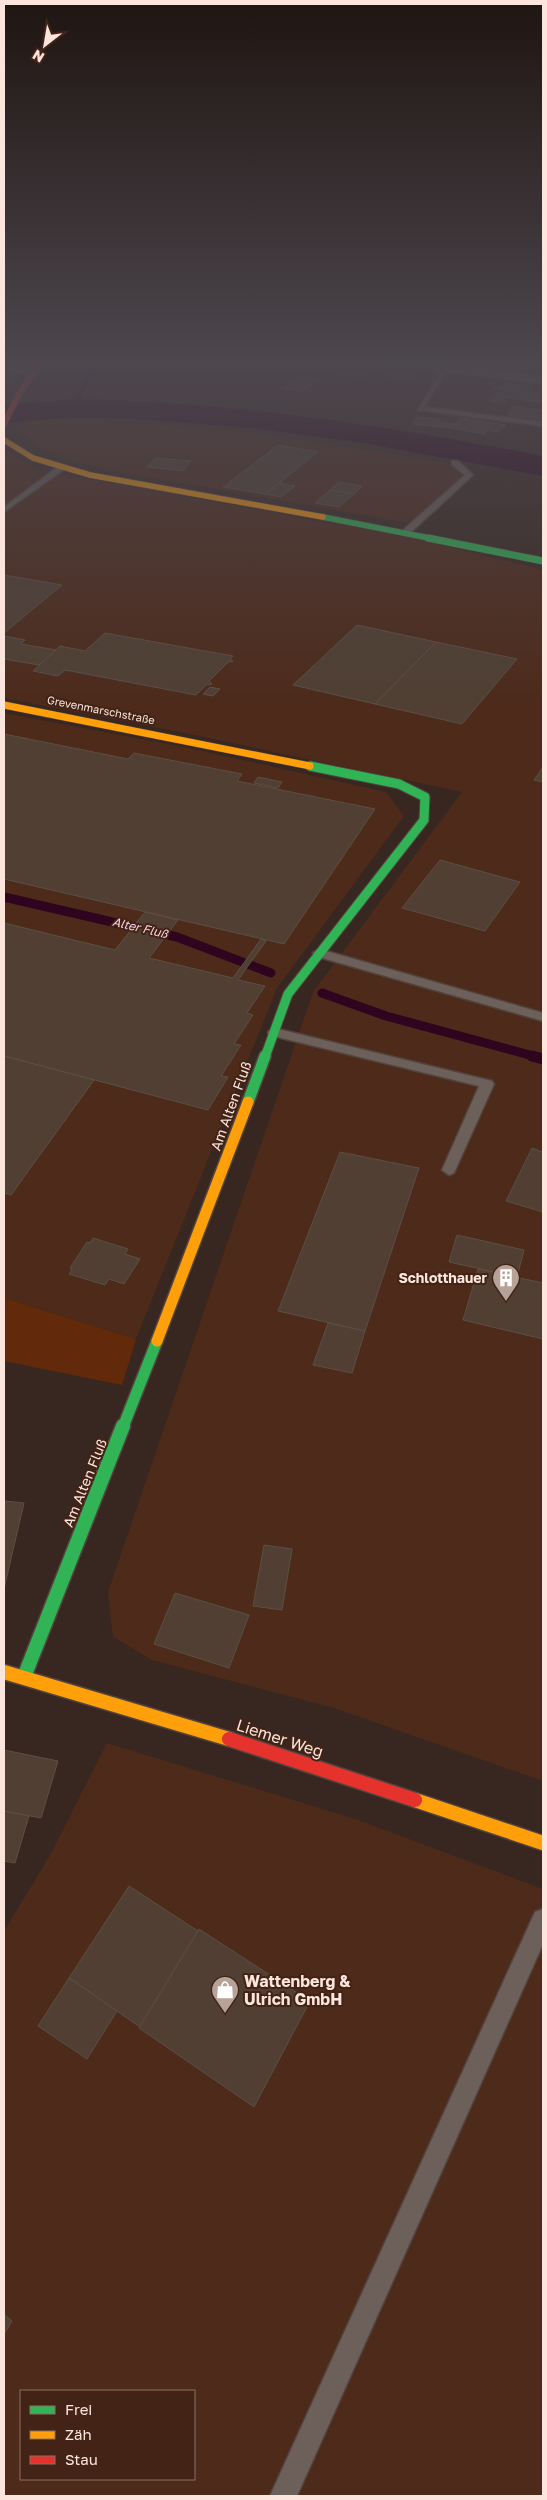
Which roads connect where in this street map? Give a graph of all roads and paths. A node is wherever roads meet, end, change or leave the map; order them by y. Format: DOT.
graph roads {
  1 [pos="50,477"];
  2 [pos="99,477"];
  3 [pos="467,477"];
  4 [pos="4,510"];
  5 [pos="406,532"];
  6 [pos="543,561"];
  7 [pos="4,704"];
  8 [pos="193,741"];
  9 [pos="319,954"];
  10 [pos="543,1017"];
  11 [pos="274,1032"];
  12 [pos="449,1170"];
  13 [pos="4,1672"];
  14 [pos="24,1677"];
  15 [pos="543,1843"];
  16 [pos="543,1920"];
  17 [pos="284,2496"];
  1 -- 4 [label="lane"];
  2 -- 5 [label="street"];
  3 -- 5 [label="lane"];
  5 -- 6 [label="street"];
  7 -- 8 [label="street, Grevenmarschstraße"];
  8 -- 9 [label="street, Am Alten Fluß"];
  9 -- 10 [label="lane"];
  9 -- 11 [label="street, Am Alten Fluß"];
  11 -- 12 [label="lane"];
  11 -- 14 [label="street, Am Alten Fluß"];
  13 -- 14 [label="street, Liemer Weg"];
  14 -- 15 [label="street, Liemer Weg"];
  16 -- 17 [label="lane"];
}
